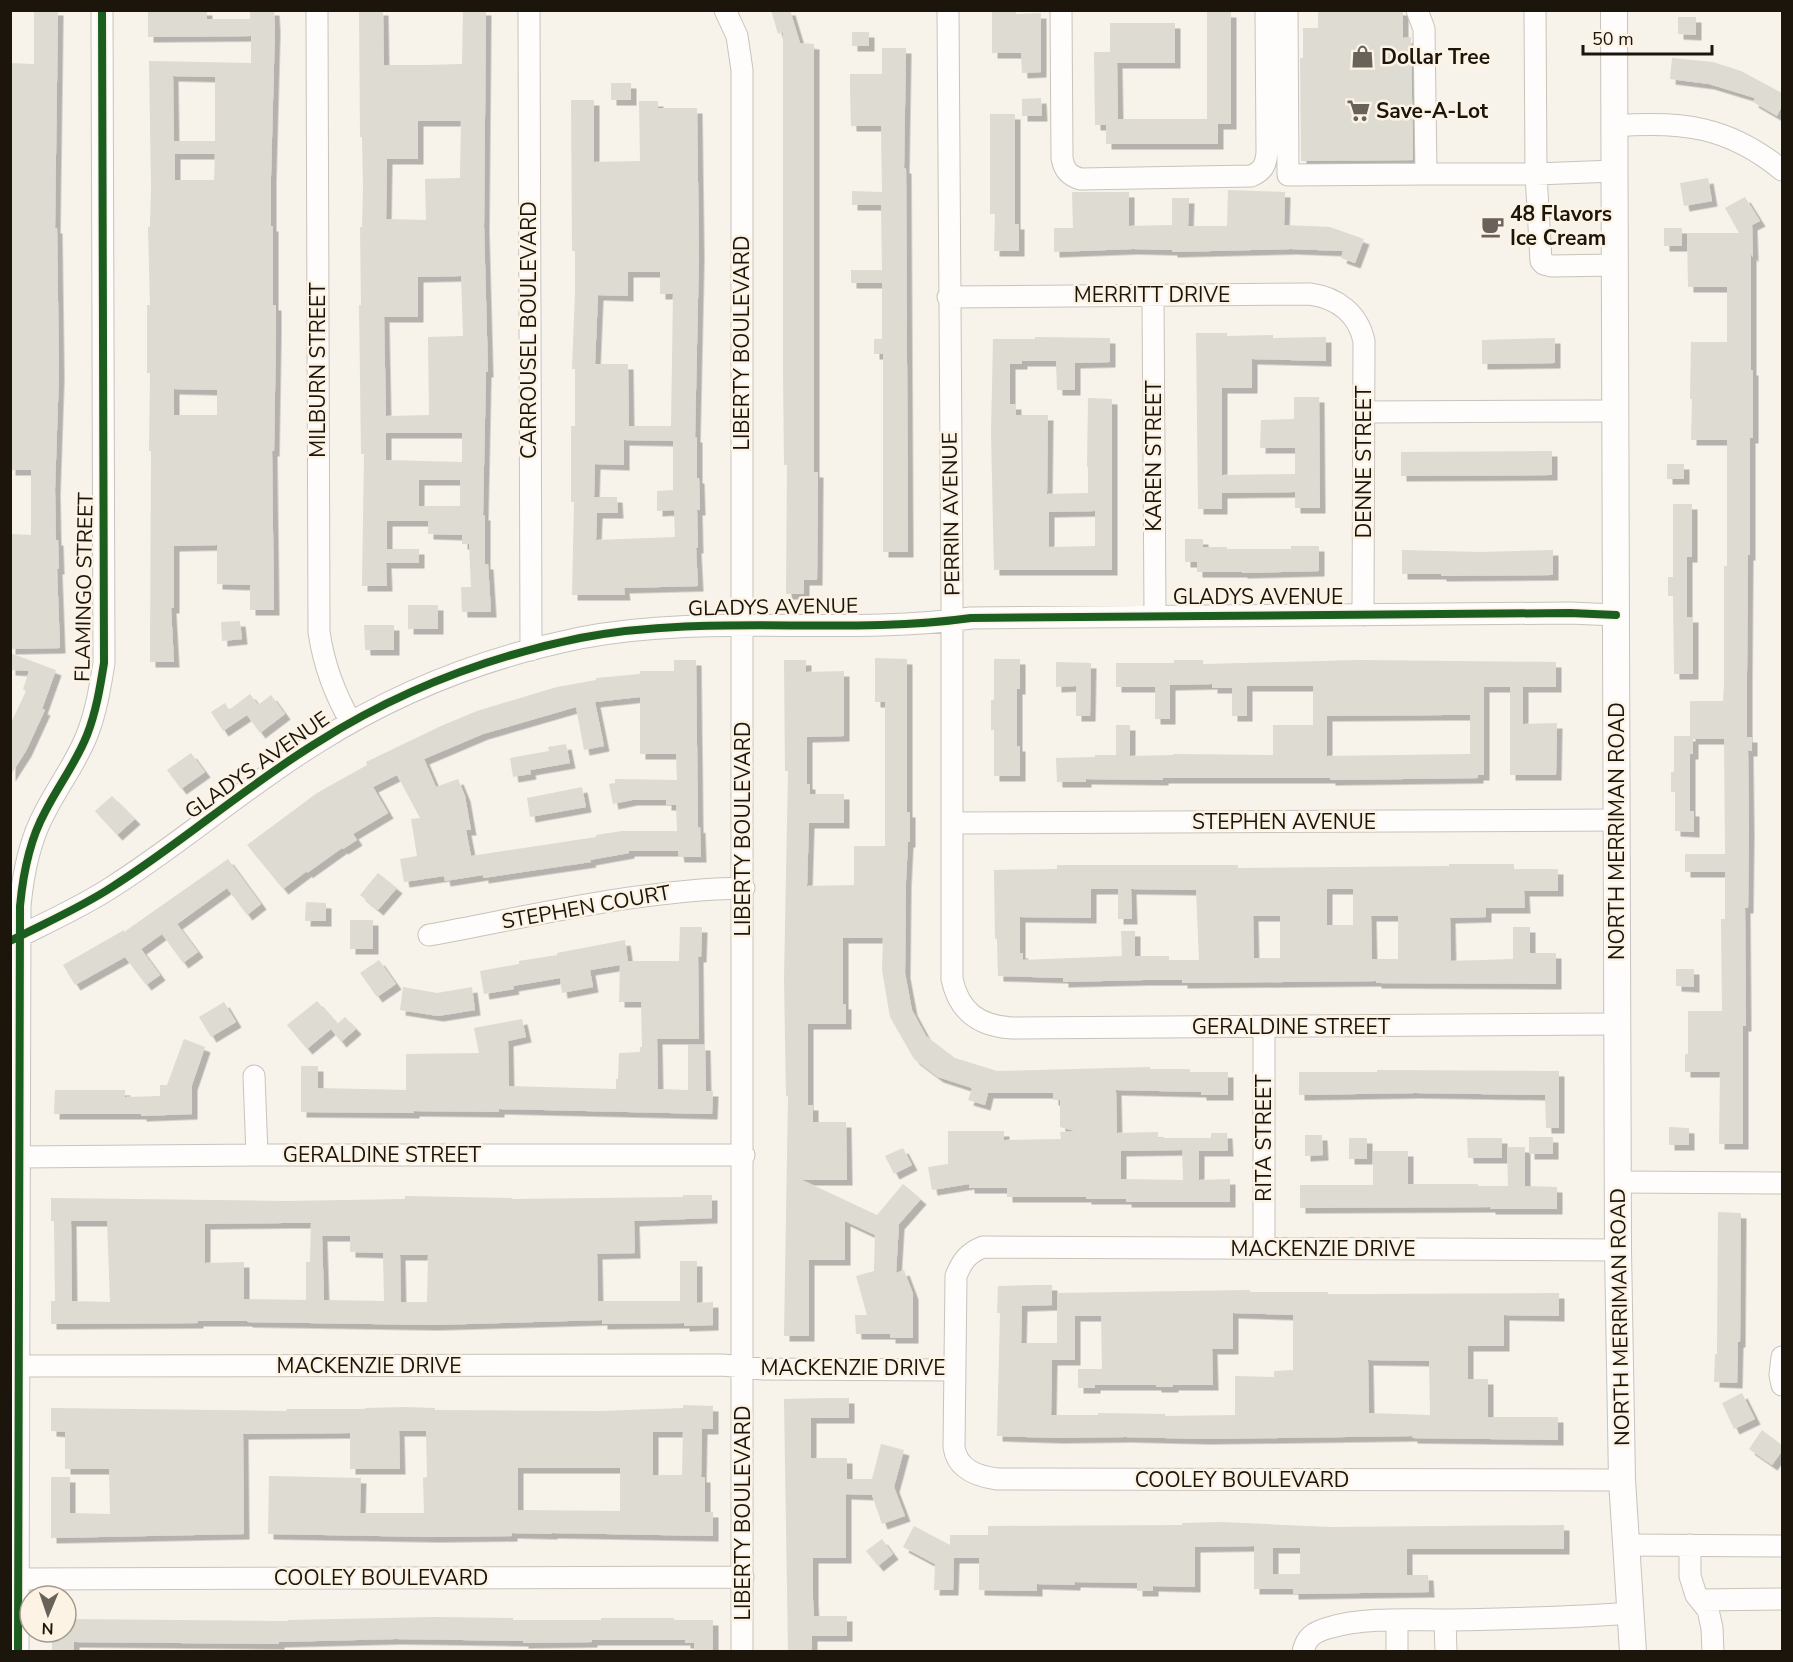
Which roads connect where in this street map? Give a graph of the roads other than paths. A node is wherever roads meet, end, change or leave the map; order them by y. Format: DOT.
graph roads {
  1 [pos="102,10"];
  2 [pos="317,10"];
  3 [pos="529,10"];
  4 [pos="725,10"];
  5 [pos="948,10"];
  6 [pos="1061,10"];
  7 [pos="1266,10"];
  8 [pos="1287,10"];
  9 [pos="1417,10"];
  10 [pos="1535,10"];
  11 [pos="1614,10"];
  12 [pos="1615,126"];
  13 [pos="1782,170"];
  14 [pos="1615,171"];
  15 [pos="1426,174"];
  16 [pos="1536,174"];
  17 [pos="1615,265"];
  18 [pos="1153,295"];
  19 [pos="948,297"];
  20 [pos="1350,313"];
  21 [pos="1616,411"];
  22 [pos="1365,412"];
  23 [pos="1363,615"];
  24 [pos="1616,615"];
  25 [pos="1155,616"];
  26 [pos="952,621"];
  27 [pos="741,625"];
  28 [pos="531,650"];
  29 [pos="351,722"];
  30 [pos="1617,820"];
  31 [pos="952,823"];
  32 [pos="744,888"];
  33 [pos="429,935"];
  34 [pos="15,939"];
  35 [pos="969,1012"];
  36 [pos="1617,1024"];
  37 [pos="1264,1027"];
  38 [pos="254,1076"];
  39 [pos="17,1146"];
  40 [pos="257,1155"];
  41 [pos="744,1155"];
  42 [pos="1618,1182"];
  43 [pos="1782,1183"];
  44 [pos="15,1239"];
  45 [pos="1264,1248"];
  46 [pos="1618,1250"];
  47 [pos="17,1356"];
  48 [pos="1782,1357"];
  49 [pos="743,1368"];
  50 [pos="955,1370"];
  51 [pos="1782,1385"];
  52 [pos="1622,1480"];
  53 [pos="1625,1545"];
  54 [pos="1690,1545"];
  55 [pos="1782,1546"];
  56 [pos="742,1577"];
  57 [pos="19,1579"];
  58 [pos="1782,1599"];
  59 [pos="1700,1600"];
  60 [pos="1631,1613"];
  61 [pos="1397,1620"];
  62 [pos="1445,1620"];
  63 [pos="18,1652"];
  64 [pos="742,1652"];
  65 [pos="1304,1652"];
  66 [pos="1397,1652"];
  67 [pos="1446,1652"];
  68 [pos="1633,1652"];
  69 [pos="1713,1652"];
  1 -- 34 [label="street, FLAMINGO STREET"];
  2 -- 29 [label="street, MILBURN STREET"];
  3 -- 28 [label="street, CARROUSEL BOULEVARD"];
  4 -- 27 [label="street, LIBERTY BOULEVARD"];
  5 -- 19 [label="street, PERRIN AVENUE"];
  6 -- 7 [label="street"];
  8 -- 15 [label="street"];
  9 -- 15 [label="street"];
  10 -- 16 [label="street"];
  11 -- 12 [label="main road, NORTH MERRIMAN ROAD"];
  12 -- 13 [label="street"];
  12 -- 14 [label="main road, NORTH MERRIMAN ROAD"];
  14 -- 16 [label="street"];
  14 -- 17 [label="main road, NORTH MERRIMAN ROAD"];
  15 -- 16 [label="street"];
  16 -- 17 [label="street"];
  17 -- 21 [label="main road, NORTH MERRIMAN ROAD"];
  18 -- 19 [label="street, MERRITT DRIVE"];
  18 -- 20 [label="street, MERRITT DRIVE"];
  18 -- 25 [label="street, KAREN STREET"];
  19 -- 26 [label="street, PERRIN AVENUE"];
  20 -- 22 [label="street, DENNE STREET"];
  21 -- 22 [label="street"];
  21 -- 24 [label="main road, NORTH MERRIMAN ROAD"];
  22 -- 23 [label="street, DENNE STREET"];
  23 -- 24 [label="street, GLADYS AVENUE"];
  23 -- 25 [label="street, GLADYS AVENUE"];
  24 -- 30 [label="main road, NORTH MERRIMAN ROAD"];
  25 -- 26 [label="street, GLADYS AVENUE"];
  26 -- 27 [label="street, GLADYS AVENUE"];
  26 -- 31 [label="street, PERRIN AVENUE"];
  27 -- 28 [label="street, GLADYS AVENUE"];
  27 -- 32 [label="street, LIBERTY BOULEVARD"];
  28 -- 29 [label="street, GLADYS AVENUE"];
  29 -- 34 [label="street, GLADYS AVENUE"];
  30 -- 31 [label="street, STEPHEN AVENUE"];
  30 -- 36 [label="main road, NORTH MERRIMAN ROAD"];
  31 -- 35 [label="street, PERRIN AVENUE"];
  32 -- 33 [label="street, STEPHEN COURT"];
  32 -- 41 [label="street, LIBERTY BOULEVARD"];
  34 -- 39 [label="street, FLAMINGO STREET"];
  35 -- 37 [label="street, GERALDINE STREET"];
  36 -- 37 [label="street, GERALDINE STREET"];
  36 -- 42 [label="main road, NORTH MERRIMAN ROAD"];
  37 -- 45 [label="street, RITA STREET"];
  38 -- 40 [label="street"];
  39 -- 40 [label="street, GERALDINE STREET"];
  39 -- 44 [label="street, FLAMINGO STREET"];
  40 -- 41 [label="street, GERALDINE STREET"];
  41 -- 49 [label="street, LIBERTY BOULEVARD"];
  42 -- 43 [label="street"];
  42 -- 46 [label="main road, NORTH MERRIMAN ROAD"];
  44 -- 47 [label="street, FLAMINGO STREET"];
  45 -- 46 [label="street, MACKENZIE DRIVE"];
  45 -- 50 [label="street, MACKENZIE DRIVE"];
  46 -- 52 [label="main road, NORTH MERRIMAN ROAD"];
  47 -- 49 [label="street, MACKENZIE DRIVE"];
  47 -- 57 [label="street, FLAMINGO STREET"];
  48 -- 51 [label="street"];
  49 -- 50 [label="street, MACKENZIE DRIVE"];
  49 -- 56 [label="street, LIBERTY BOULEVARD"];
  50 -- 52 [label="street, COOLEY BOULEVARD"];
  52 -- 53 [label="main road, NORTH MERRIMAN ROAD"];
  53 -- 54 [label="street"];
  53 -- 60 [label="main road, NORTH MERRIMAN ROAD"];
  54 -- 55 [label="street"];
  54 -- 59 [label="street"];
  56 -- 57 [label="street, COOLEY BOULEVARD"];
  56 -- 64 [label="street, LIBERTY BOULEVARD"];
  57 -- 63 [label="street, FLAMINGO STREET"];
  58 -- 59 [label="street"];
  59 -- 69 [label="street"];
  60 -- 62 [label="street"];
  60 -- 68 [label="main road, NORTH MERRIMAN ROAD"];
  61 -- 62 [label="street"];
  61 -- 65 [label="street"];
  61 -- 66 [label="street"];
  62 -- 67 [label="street"];
}
